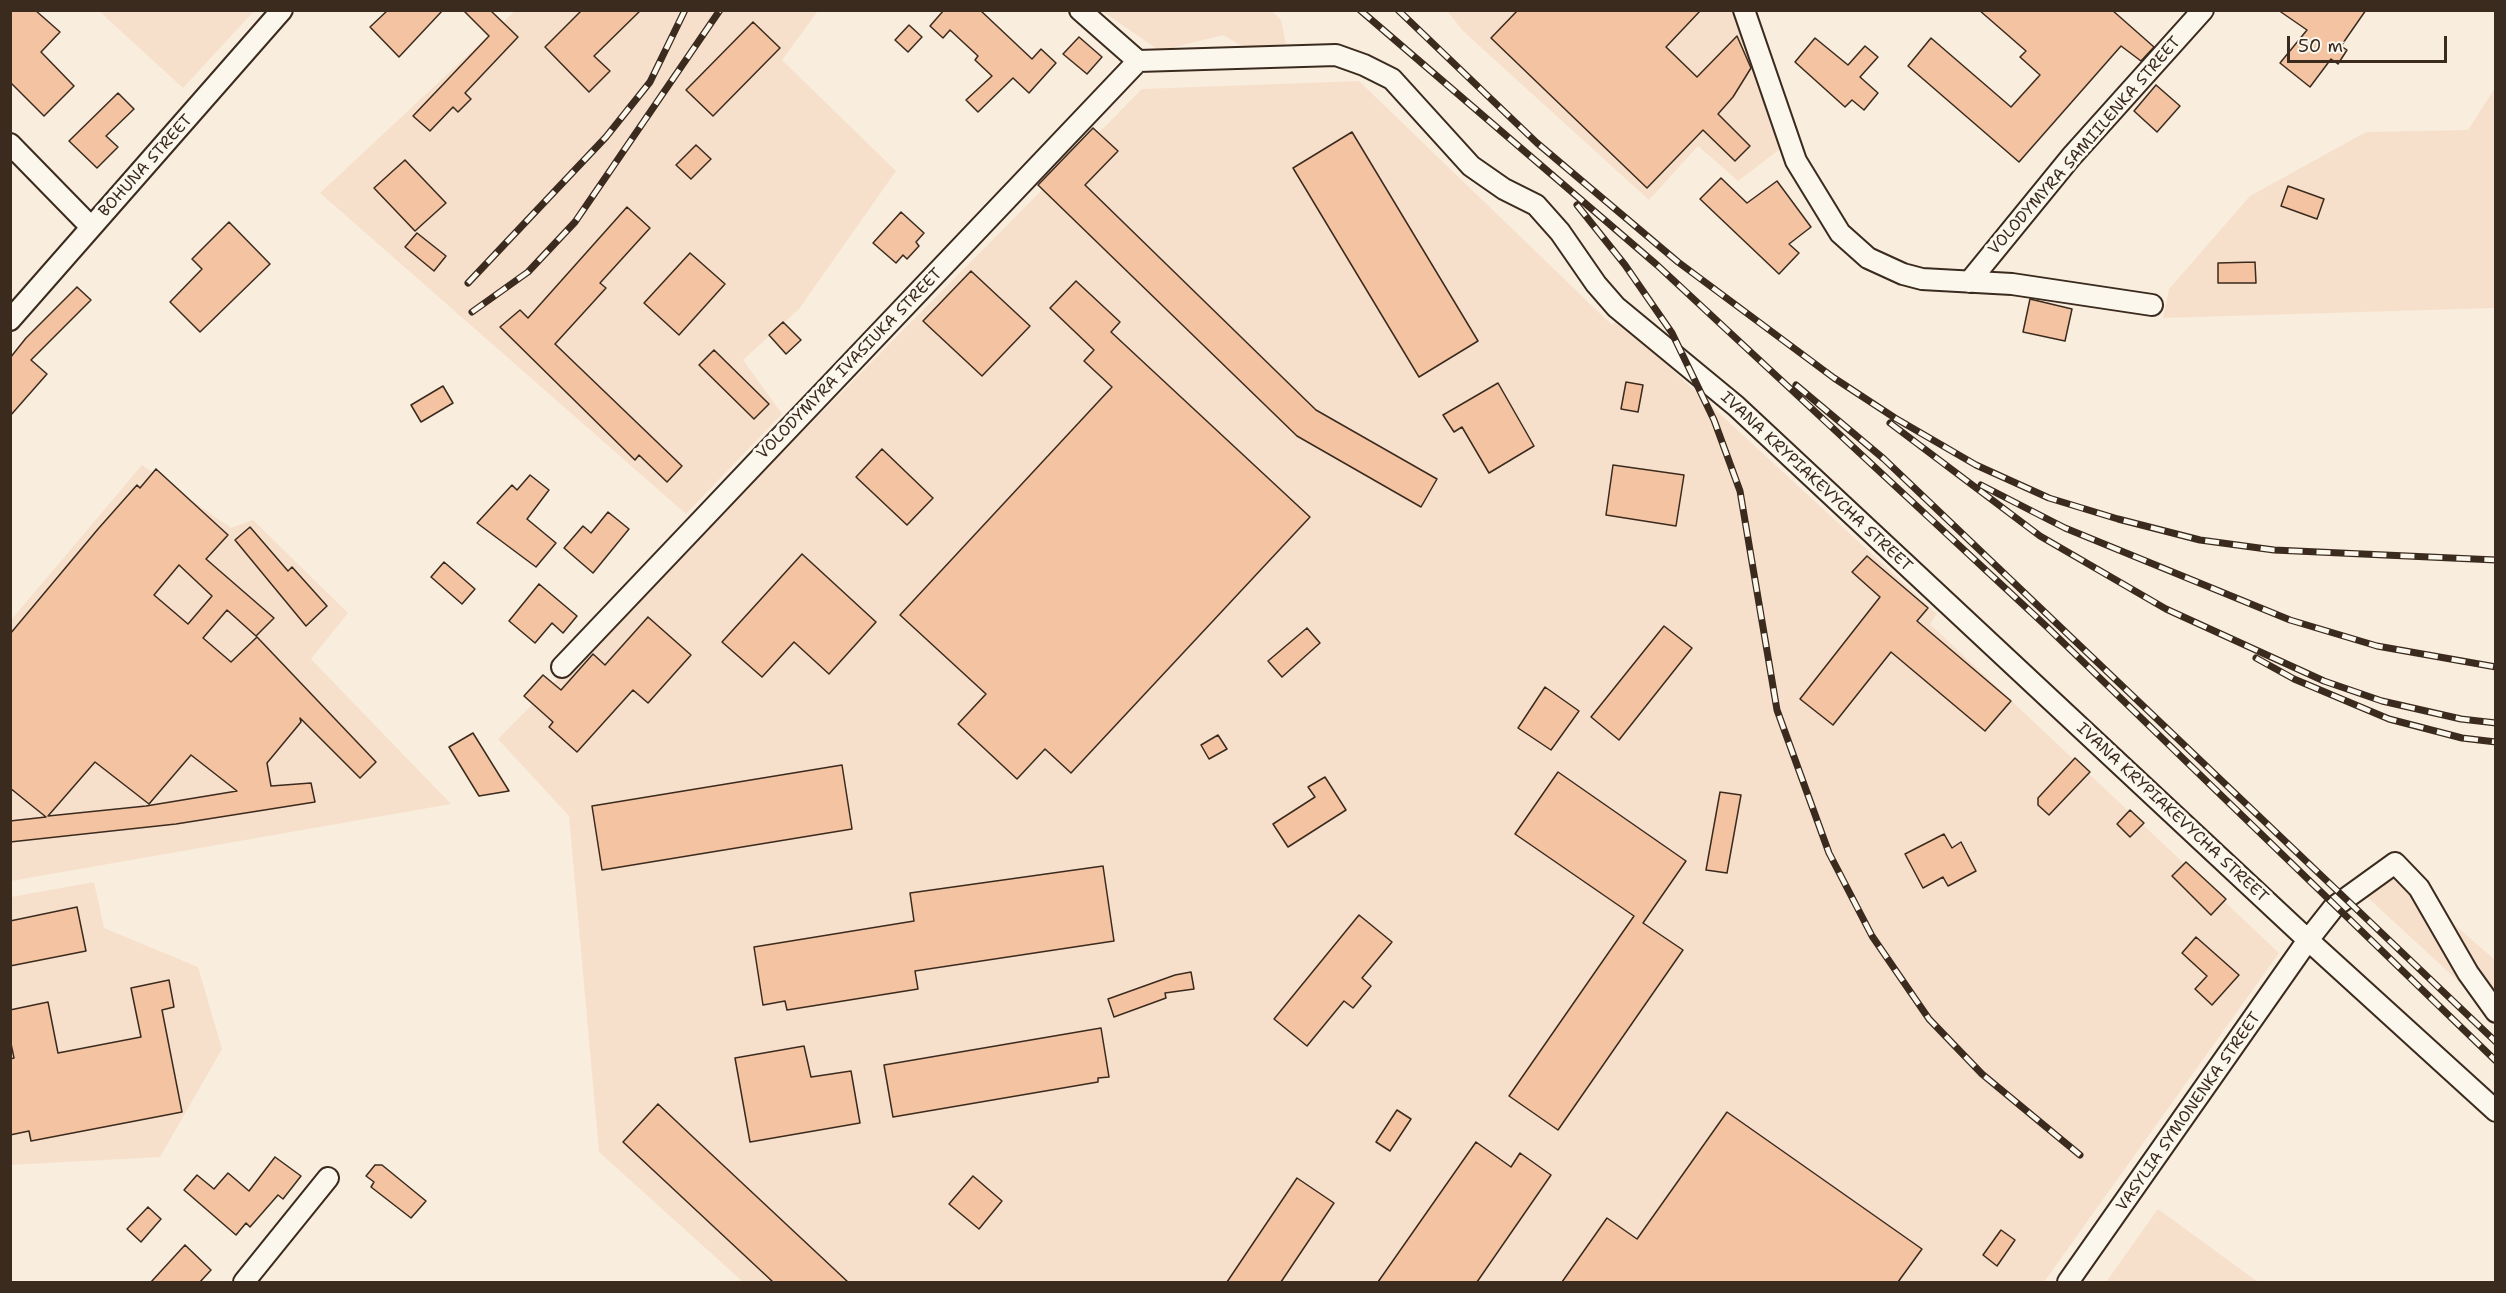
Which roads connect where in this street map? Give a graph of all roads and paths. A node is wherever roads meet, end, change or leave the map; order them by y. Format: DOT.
graph roads {
  1 [pos="282,10"];
  2 [pos="1080,10"];
  3 [pos="1744,10"];
  4 [pos="2203,10"];
  5 [pos="1138,61"];
  6 [pos="10,144"];
  7 [pos="91,227"];
  8 [pos="1969,282"];
  9 [pos="2152,305"];
  10 [pos="10,320"];
  11 [pos="562,667"];
  12 [pos="2308,939"];
  13 [pos="2496,1012"];
  14 [pos="2496,1111"];
  15 [pos="328,1178"];
  16 [pos="244,1282"];
  17 [pos="2068,1282"];
  1 -- 7 [label="street, BOHUNA STREET"];
  2 -- 5 [label="street"];
  3 -- 8 [label="street"];
  4 -- 8 [label="street, VOLODYMYRA SAMIILENKA STREET"];
  5 -- 11 [label="street, VOLODYMYRA IVASIUKA STREET"];
  5 -- 12 [label="street, IVANA KRYPIAKEVYCHA STREET"];
  6 -- 7 [label="street"];
  7 -- 10 [label="street, BOHUNA STREET"];
  8 -- 9 [label="street"];
  12 -- 13 [label="street, VASYLIA SYMONENKA STREET"];
  12 -- 14 [label="street, IVANA KRYPIAKEVYCHA STREET"];
  12 -- 17 [label="street, VASYLIA SYMONENKA STREET"];
  15 -- 16 [label="street"];
}
